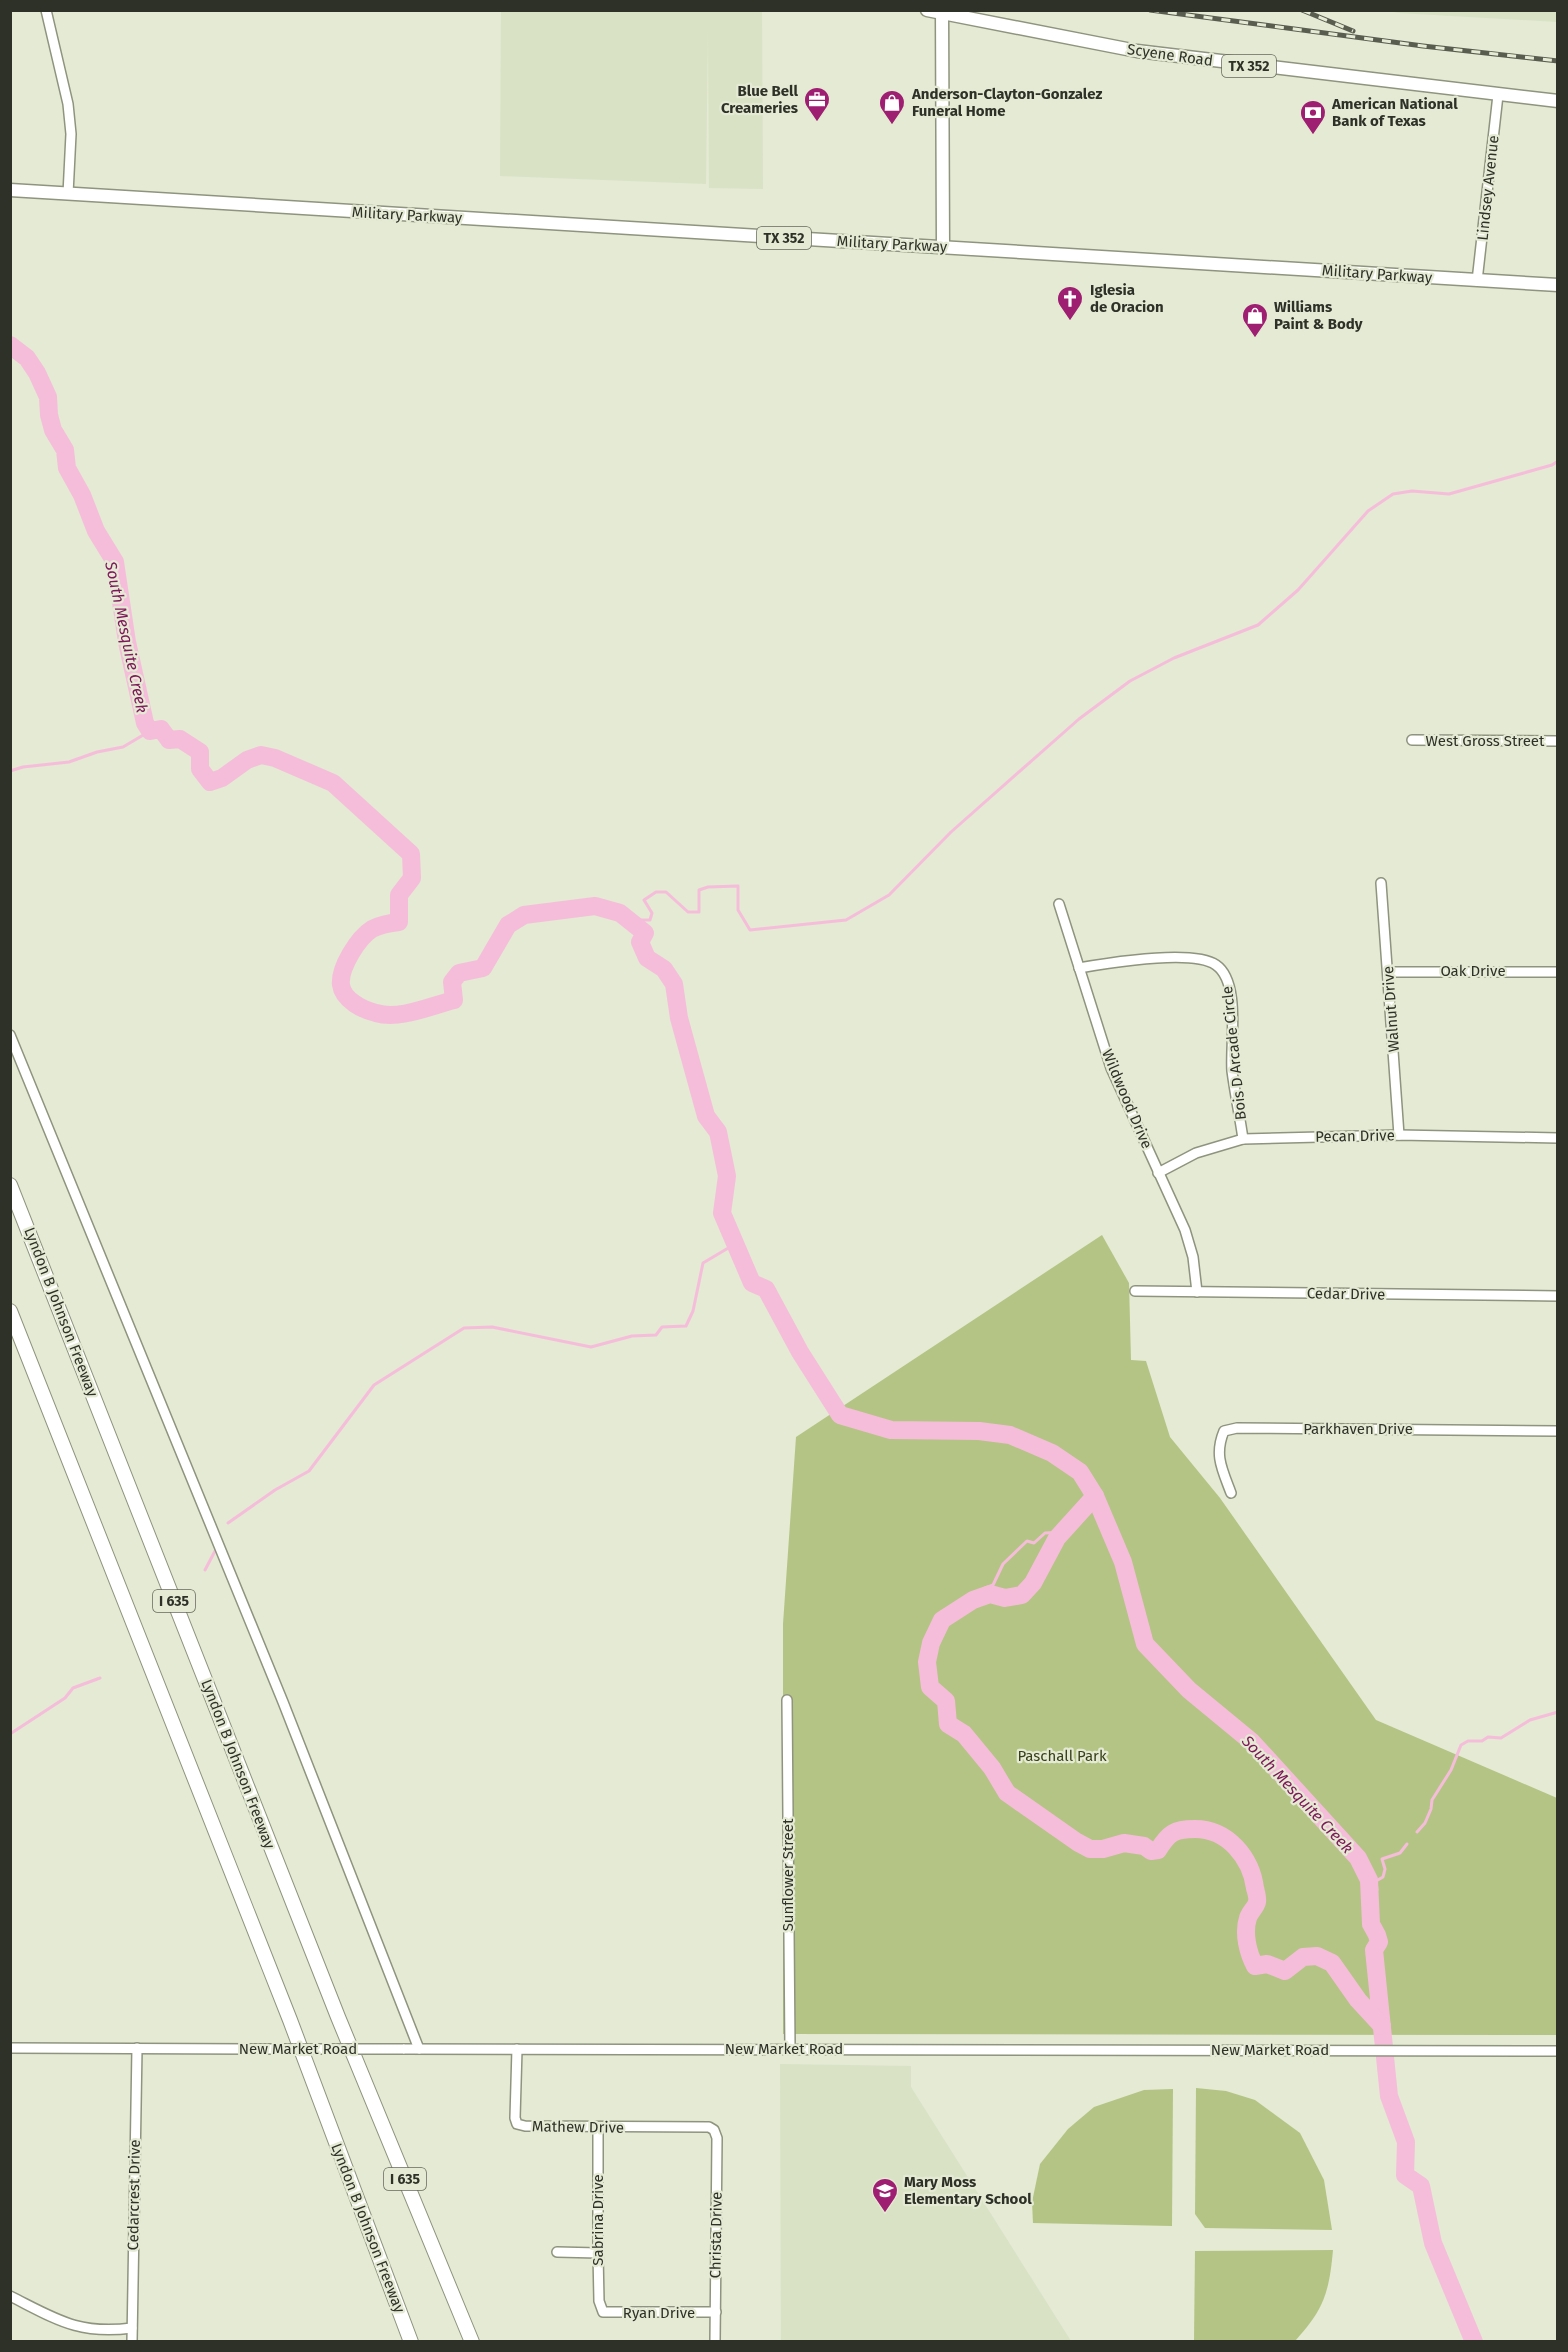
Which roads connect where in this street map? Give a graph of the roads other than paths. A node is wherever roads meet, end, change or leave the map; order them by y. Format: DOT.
graph roads {
  1 [pos="46,10"];
  2 [pos="927,10"];
  3 [pos="942,12"];
  4 [pos="1498,95"];
  5 [pos="1557,101"];
  6 [pos="10,190"];
  7 [pos="68,194"];
  8 [pos="943,247"];
  9 [pos="1477,281"];
  10 [pos="1557,285"];
  11 [pos="1412,740"];
  12 [pos="1557,741"];
  13 [pos="1381,883"];
  14 [pos="1059,904"];
  15 [pos="1079,968"];
  16 [pos="1388,972"];
  17 [pos="1557,972"];
  18 [pos="10,1035"];
  19 [pos="1399,1135"];
  20 [pos="1557,1138"];
  21 [pos="1243,1139"];
  22 [pos="1158,1173"];
  23 [pos="10,1185"];
  24 [pos="1135,1291"];
  25 [pos="1197,1292"];
  26 [pos="1557,1296"];
  27 [pos="10,1311"];
  28 [pos="1557,1431"];
  29 [pos="1231,1493"];
  30 [pos="787,1700"];
  31 [pos="10,2048"];
  32 [pos="137,2048"];
  33 [pos="419,2049"];
  34 [pos="517,2049"];
  35 [pos="790,2049"];
  36 [pos="1557,2051"];
  37 [pos="598,2128"];
  38 [pos="714,2130"];
  39 [pos="557,2252"];
  40 [pos="598,2253"];
  41 [pos="10,2296"];
  42 [pos="603,2312"];
  43 [pos="716,2312"];
  44 [pos="132,2328"];
  45 [pos="132,2342"];
  46 [pos="411,2342"];
  47 [pos="472,2342"];
  48 [pos="715,2342"];
  1 -- 7 [label="street"];
  2 -- 3 [label="main road, Scyene Road / TX 352"];
  3 -- 4 [label="main road, Scyene Road / TX 352"];
  3 -- 8 [label="main road"];
  4 -- 5 [label="main road, Scyene Road / TX 352"];
  4 -- 9 [label="street, Lindsey Avenue"];
  6 -- 7 [label="main road, Military Parkway / TX 352"];
  7 -- 8 [label="main road, Military Parkway / TX 352"];
  8 -- 9 [label="main road, Military Parkway / TX 352"];
  9 -- 10 [label="main road, Military Parkway / TX 352"];
  11 -- 12 [label="street, West Gross Street"];
  13 -- 16 [label="street, Walnut Drive"];
  14 -- 15 [label="street, Wildwood Drive"];
  15 -- 21 [label="street, Bois D Arcade Circle"];
  15 -- 22 [label="street, Wildwood Drive"];
  16 -- 17 [label="street, Oak Drive"];
  16 -- 19 [label="street, Walnut Drive"];
  18 -- 33 [label="street"];
  19 -- 20 [label="street, Pecan Drive"];
  19 -- 21 [label="street, Pecan Drive"];
  21 -- 22 [label="street, Pecan Drive"];
  22 -- 25 [label="street, Wildwood Drive"];
  23 -- 47 [label="highway, Lyndon B Johnson Freeway / I 635"];
  24 -- 25 [label="street, Cedar Drive"];
  25 -- 26 [label="street, Cedar Drive"];
  27 -- 46 [label="highway, Lyndon B Johnson Freeway / I 635"];
  28 -- 29 [label="street, Parkhaven Drive"];
  30 -- 35 [label="street, Sunflower Street"];
  31 -- 32 [label="street, New Market Road"];
  32 -- 33 [label="street, New Market Road, bridge"];
  32 -- 44 [label="street, Cedarcrest Drive"];
  33 -- 34 [label="street, New Market Road"];
  34 -- 35 [label="street, New Market Road"];
  34 -- 37 [label="street, Mathew Drive"];
  35 -- 36 [label="street, New Market Road"];
  37 -- 38 [label="street, Mathew Drive"];
  37 -- 40 [label="street, Sabrina Drive"];
  38 -- 43 [label="street, Christa Drive"];
  39 -- 40 [label="street"];
  40 -- 42 [label="street, Sabrina Drive"];
  41 -- 44 [label="street"];
  42 -- 43 [label="street, Ryan Drive"];
  43 -- 48 [label="street, Christa Drive"];
  44 -- 45 [label="street, Cedarcrest Drive"];
}
